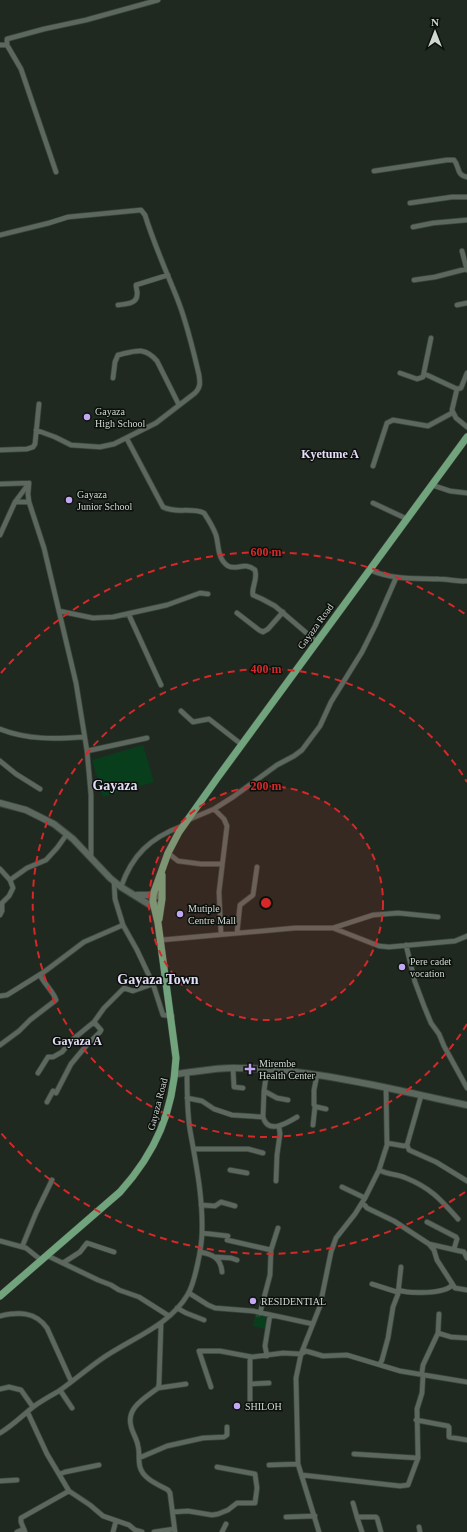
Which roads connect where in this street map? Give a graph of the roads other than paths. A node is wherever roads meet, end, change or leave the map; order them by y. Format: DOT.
graph roads {
  1 [pos="158,0"];
  2 [pos="7,44"];
  3 [pos="0,45"];
  4 [pos="56,172"];
  5 [pos="374,172"];
  6 [pos="467,177"];
  7 [pos="467,197"];
  8 [pos="410,203"];
  9 [pos="467,220"];
  10 [pos="413,227"];
  11 [pos="0,235"];
  12 [pos="462,251"];
  13 [pos="467,270"];
  14 [pos="168,275"];
  15 [pos="414,280"];
  16 [pos="467,303"];
  17 [pos="118,305"];
  18 [pos="457,305"];
  19 [pos="431,338"];
  20 [pos="400,373"];
  21 [pos="467,373"];
  22 [pos="427,375"];
  23 [pos="114,378"];
  24 [pos="457,389"];
  25 [pos="39,404"];
  26 [pos="179,405"];
  27 [pos="452,413"];
  28 [pos="467,427"];
  29 [pos="36,430"];
  30 [pos="467,437"];
  31 [pos="127,439"];
  32 [pos="0,450"];
  33 [pos="373,466"];
  34 [pos="29,483"];
  35 [pos="0,484"];
  36 [pos="432,485"];
  37 [pos="467,493"];
  38 [pos="15,502"];
  39 [pos="29,502"];
  40 [pos="373,503"];
  41 [pos="407,519"];
  42 [pos="0,534"];
  43 [pos="370,570"];
  44 [pos="396,578"];
  45 [pos="467,581"];
  46 [pos="208,594"];
  47 [pos="59,611"];
  48 [pos="283,612"];
  49 [pos="238,613"];
  50 [pos="129,615"];
  51 [pos="317,642"];
  52 [pos="161,684"];
  53 [pos="181,711"];
  54 [pos="0,729"];
  55 [pos="84,737"];
  56 [pos="147,738"];
  57 [pos="241,744"];
  58 [pos="87,751"];
  59 [pos="0,761"];
  60 [pos="40,789"];
  61 [pos="0,803"];
  62 [pos="214,810"];
  63 [pos="188,820"];
  64 [pos="183,826"];
  65 [pos="67,834"];
  66 [pos="168,853"];
  67 [pos="91,857"];
  68 [pos="222,864"];
  69 [pos="257,867"];
  70 [pos="0,870"];
  71 [pos="162,872"];
  72 [pos="10,880"];
  73 [pos="114,882"];
  74 [pos="121,887"];
  75 [pos="131,894"];
  76 [pos="153,896"];
  77 [pos="162,900"];
  78 [pos="1,904"];
  79 [pos="153,906"];
  80 [pos="0,915"];
  81 [pos="438,917"];
  82 [pos="158,923"];
  83 [pos="123,925"];
  84 [pos="333,928"];
  85 [pos="237,933"];
  86 [pos="221,934"];
  87 [pos="467,936"];
  88 [pos="161,940"];
  89 [pos="406,945"];
  90 [pos="40,975"];
  91 [pos="153,984"];
  92 [pos="0,996"];
  93 [pos="172,1016"];
  94 [pos="94,1022"];
  95 [pos="0,1045"];
  96 [pos="233,1068"];
  97 [pos="267,1070"];
  98 [pos="180,1072"];
  99 [pos="38,1073"];
  100 [pos="317,1075"];
  101 [pos="386,1086"];
  102 [pos="243,1088"];
  103 [pos="467,1088"];
  104 [pos="264,1091"];
  105 [pos="421,1096"];
  106 [pos="187,1098"];
  107 [pos="288,1100"];
  108 [pos="47,1102"];
  109 [pos="467,1105"];
  110 [pos="315,1106"];
  111 [pos="326,1109"];
  112 [pos="263,1117"];
  113 [pos="297,1117"];
  114 [pos="280,1126"];
  115 [pos="313,1126"];
  116 [pos="387,1143"];
  117 [pos="408,1145"];
  118 [pos="194,1149"];
  119 [pos="263,1153"];
  120 [pos="230,1170"];
  121 [pos="379,1170"];
  122 [pos="247,1173"];
  123 [pos="52,1180"];
  124 [pos="276,1181"];
  125 [pos="467,1181"];
  126 [pos="342,1187"];
  127 [pos="364,1201"];
  128 [pos="202,1205"];
  129 [pos="235,1206"];
  130 [pos="458,1219"];
  131 [pos="427,1222"];
  132 [pos="278,1228"];
  133 [pos="202,1233"];
  134 [pos="0,1241"];
  135 [pos="429,1244"];
  136 [pos="22,1247"];
  137 [pos="271,1250"];
  138 [pos="454,1250"];
  139 [pos="114,1252"];
  140 [pos="200,1252"];
  141 [pos="44,1257"];
  142 [pos="216,1257"];
  143 [pos="467,1258"];
  144 [pos="237,1260"];
  145 [pos="63,1263"];
  146 [pos="401,1267"];
  147 [pos="222,1272"];
  148 [pos="372,1284"];
  149 [pos="452,1285"];
  150 [pos="467,1290"];
  151 [pos="397,1291"];
  152 [pos="189,1293"];
  153 [pos="0,1296"];
  154 [pos="177,1308"];
  155 [pos="260,1313"];
  156 [pos="439,1314"];
  157 [pos="270,1315"];
  158 [pos="0,1316"];
  159 [pos="169,1316"];
  160 [pos="204,1320"];
  161 [pos="161,1324"];
  162 [pos="313,1324"];
  163 [pos="438,1333"];
  164 [pos="467,1338"];
  165 [pos="301,1354"];
  166 [pos="267,1356"];
  167 [pos="250,1360"];
  168 [pos="380,1364"];
  169 [pos="423,1373"];
  170 [pos="71,1381"];
  171 [pos="467,1382"];
  172 [pos="269,1383"];
  173 [pos="186,1384"];
  174 [pos="250,1384"];
  175 [pos="211,1387"];
  176 [pos="158,1388"];
  177 [pos="0,1389"];
  178 [pos="60,1390"];
  179 [pos="250,1402"];
  180 [pos="33,1407"];
  181 [pos="72,1408"];
  182 [pos="28,1413"];
  183 [pos="416,1420"];
  184 [pos="227,1427"];
  185 [pos="0,1433"];
  186 [pos="467,1440"];
  187 [pos="354,1454"];
  188 [pos="139,1458"];
  189 [pos="418,1458"];
  190 [pos="298,1464"];
  191 [pos="99,1465"];
  192 [pos="269,1465"];
  193 [pos="217,1467"];
  194 [pos="60,1474"];
  195 [pos="302,1475"];
  196 [pos="16,1480"];
  197 [pos="0,1481"];
  198 [pos="69,1492"];
  199 [pos="353,1503"];
  200 [pos="173,1512"];
  201 [pos="314,1516"];
  202 [pos="357,1516"];
  203 [pos="286,1517"];
  204 [pos="116,1521"];
  205 [pos="226,1524"];
  206 [pos="174,1530"];
  207 [pos="25,1531"];
  208 [pos="135,1531"];
  209 [pos="17,1532"];
  210 [pos="113,1532"];
  211 [pos="142,1532"];
  212 [pos="154,1532"];
  213 [pos="222,1532"];
  214 [pos="319,1532"];
  215 [pos="362,1532"];
  216 [pos="381,1532"];
  1 -- 2 [label="street"];
  2 -- 3 [label="street"];
  2 -- 4 [label="street"];
  5 -- 6 [label="street"];
  7 -- 8 [label="street"];
  9 -- 10 [label="street"];
  11 -- 14 [label="street"];
  12 -- 13 [label="street"];
  13 -- 15 [label="street"];
  14 -- 17 [label="street"];
  14 -- 26 [label="street"];
  16 -- 18 [label="street"];
  19 -- 20 [label="street"];
  21 -- 24 [label="street"];
  22 -- 24 [label="street"];
  23 -- 26 [label="street"];
  24 -- 27 [label="street"];
  25 -- 29 [label="street"];
  26 -- 31 [label="street"];
  27 -- 28 [label="street"];
  27 -- 33 [label="street"];
  29 -- 31 [label="street"];
  29 -- 32 [label="street"];
  30 -- 36 [label="main road, Gayaza Road"];
  31 -- 48 [label="street"];
  34 -- 35 [label="street"];
  34 -- 38 [label="street"];
  34 -- 39 [label="street"];
  36 -- 37 [label="street"];
  36 -- 41 [label="main road, Gayaza Road"];
  38 -- 39 [label="street"];
  38 -- 42 [label="street"];
  39 -- 47 [label="street"];
  40 -- 41 [label="street"];
  41 -- 43 [label="main road, Gayaza Road"];
  43 -- 44 [label="street"];
  43 -- 51 [label="main road, Gayaza Road"];
  44 -- 45 [label="street"];
  44 -- 62 [label="street"];
  46 -- 50 [label="street"];
  47 -- 50 [label="street"];
  47 -- 55 [label="street"];
  48 -- 49 [label="street"];
  48 -- 51 [label="street"];
  50 -- 52 [label="street"];
  51 -- 57 [label="main road, Gayaza Road"];
  53 -- 57 [label="street"];
  54 -- 55 [label="street"];
  55 -- 58 [label="street"];
  56 -- 58 [label="street"];
  57 -- 63 [label="main road, Gayaza Road"];
  58 -- 67 [label="street"];
  59 -- 60 [label="street"];
  61 -- 65 [label="street"];
  62 -- 63 [label="street"];
  62 -- 68 [label="street"];
  63 -- 64 [label="main road, Gayaza Road"];
  64 -- 66 [label="main road, Gayaza Road"];
  64 -- 74 [label="street"];
  65 -- 67 [label="street"];
  65 -- 72 [label="street"];
  66 -- 68 [label="street"];
  66 -- 71 [label="main road, Gayaza Road"];
  67 -- 73 [label="street"];
  68 -- 86 [label="street"];
  69 -- 85 [label="street"];
  70 -- 72 [label="street"];
  71 -- 76 [label="main road, Gayaza Road"];
  71 -- 77 [label="main road, Gayaza Road"];
  72 -- 78 [label="street"];
  73 -- 74 [label="street"];
  73 -- 83 [label="street"];
  74 -- 75 [label="street"];
  75 -- 76 [label="street"];
  75 -- 79 [label="street"];
  76 -- 77 [label="street"];
  76 -- 79 [label="main road, Gayaza Road"];
  77 -- 79 [label="street"];
  77 -- 82 [label="main road, Gayaza Road"];
  78 -- 80 [label="street"];
  79 -- 82 [label="main road, Gayaza Road"];
  81 -- 84 [label="street"];
  82 -- 88 [label="main road, Gayaza Road"];
  83 -- 90 [label="street"];
  83 -- 91 [label="street"];
  84 -- 85 [label="street"];
  84 -- 89 [label="street"];
  85 -- 86 [label="street"];
  86 -- 88 [label="street"];
  87 -- 89 [label="street"];
  88 -- 93 [label="main road, Gayaza Road"];
  89 -- 103 [label="street"];
  90 -- 92 [label="street"];
  90 -- 95 [label="street"];
  91 -- 93 [label="street"];
  91 -- 94 [label="street"];
  93 -- 98 [label="main road, Gayaza Road"];
  94 -- 99 [label="street"];
  94 -- 108 [label="street"];
  96 -- 97 [label="street"];
  96 -- 98 [label="street"];
  96 -- 102 [label="street"];
  97 -- 100 [label="street"];
  97 -- 104 [label="street"];
  98 -- 106 [label="street"];
  98 -- 141 [label="main road, Gayaza Road"];
  100 -- 101 [label="street"];
  100 -- 110 [label="street"];
  101 -- 105 [label="street"];
  101 -- 116 [label="street"];
  104 -- 107 [label="street"];
  104 -- 112 [label="street"];
  105 -- 109 [label="street"];
  105 -- 117 [label="street"];
  106 -- 112 [label="street"];
  106 -- 118 [label="street"];
  110 -- 111 [label="street"];
  110 -- 115 [label="street"];
  112 -- 114 [label="street"];
  113 -- 114 [label="street"];
  114 -- 124 [label="street"];
  116 -- 117 [label="street"];
  116 -- 121 [label="street"];
  117 -- 125 [label="street"];
  118 -- 119 [label="street"];
  118 -- 128 [label="street"];
  120 -- 122 [label="street"];
  121 -- 127 [label="street"];
  121 -- 130 [label="street"];
  123 -- 136 [label="street"];
  126 -- 127 [label="street"];
  127 -- 135 [label="street"];
  127 -- 162 [label="street"];
  128 -- 129 [label="street"];
  128 -- 133 [label="street"];
  131 -- 138 [label="street"];
  132 -- 137 [label="street"];
  133 -- 137 [label="street"];
  133 -- 140 [label="street"];
  134 -- 136 [label="street"];
  135 -- 138 [label="street"];
  135 -- 149 [label="street"];
  136 -- 141 [label="street"];
  137 -- 155 [label="street"];
  138 -- 143 [label="street"];
  139 -- 145 [label="street"];
  140 -- 142 [label="street"];
  140 -- 152 [label="street"];
  141 -- 145 [label="street"];
  141 -- 153 [label="main road, Gayaza Road"];
  142 -- 144 [label="street"];
  142 -- 147 [label="street"];
  145 -- 159 [label="street"];
  146 -- 151 [label="street"];
  148 -- 151 [label="street"];
  149 -- 150 [label="street"];
  149 -- 151 [label="street"];
  151 -- 168 [label="street"];
  152 -- 154 [label="street"];
  152 -- 155 [label="street"];
  154 -- 159 [label="street"];
  154 -- 160 [label="street"];
  155 -- 157 [label="street"];
  156 -- 163 [label="street"];
  157 -- 162 [label="street"];
  157 -- 166 [label="street"];
  158 -- 170 [label="street"];
  159 -- 161 [label="street"];
  161 -- 170 [label="street"];
  161 -- 176 [label="street"];
  162 -- 165 [label="street"];
  163 -- 164 [label="street"];
  163 -- 169 [label="street"];
  165 -- 166 [label="street"];
  165 -- 168 [label="street"];
  165 -- 190 [label="street"];
  166 -- 175 [label="street"];
  167 -- 174 [label="street"];
  168 -- 169 [label="street"];
  169 -- 171 [label="street"];
  169 -- 183 [label="street"];
  170 -- 178 [label="street"];
  172 -- 174 [label="street"];
  173 -- 176 [label="street"];
  174 -- 179 [label="street"];
  176 -- 188 [label="street"];
  177 -- 180 [label="street"];
  178 -- 180 [label="street"];
  178 -- 181 [label="street"];
  180 -- 182 [label="street"];
  182 -- 185 [label="street"];
  182 -- 194 [label="street"];
  183 -- 186 [label="street"];
  183 -- 189 [label="street"];
  184 -- 188 [label="street"];
  187 -- 189 [label="street"];
  188 -- 200 [label="street"];
  189 -- 195 [label="street"];
  190 -- 192 [label="street"];
  190 -- 195 [label="street"];
  191 -- 194 [label="street"];
  193 -- 200 [label="street"];
  194 -- 198 [label="street"];
  195 -- 201 [label="street"];
  196 -- 197 [label="street"];
  198 -- 204 [label="street"];
  198 -- 207 [label="street"];
  199 -- 202 [label="street"];
  200 -- 206 [label="street"];
  201 -- 203 [label="street"];
  201 -- 214 [label="street"];
  202 -- 215 [label="street"];
  202 -- 216 [label="street"];
  204 -- 208 [label="street"];
  204 -- 210 [label="street"];
  205 -- 213 [label="street"];
  206 -- 212 [label="street"];
  207 -- 209 [label="street"];
  208 -- 211 [label="street"];
}
